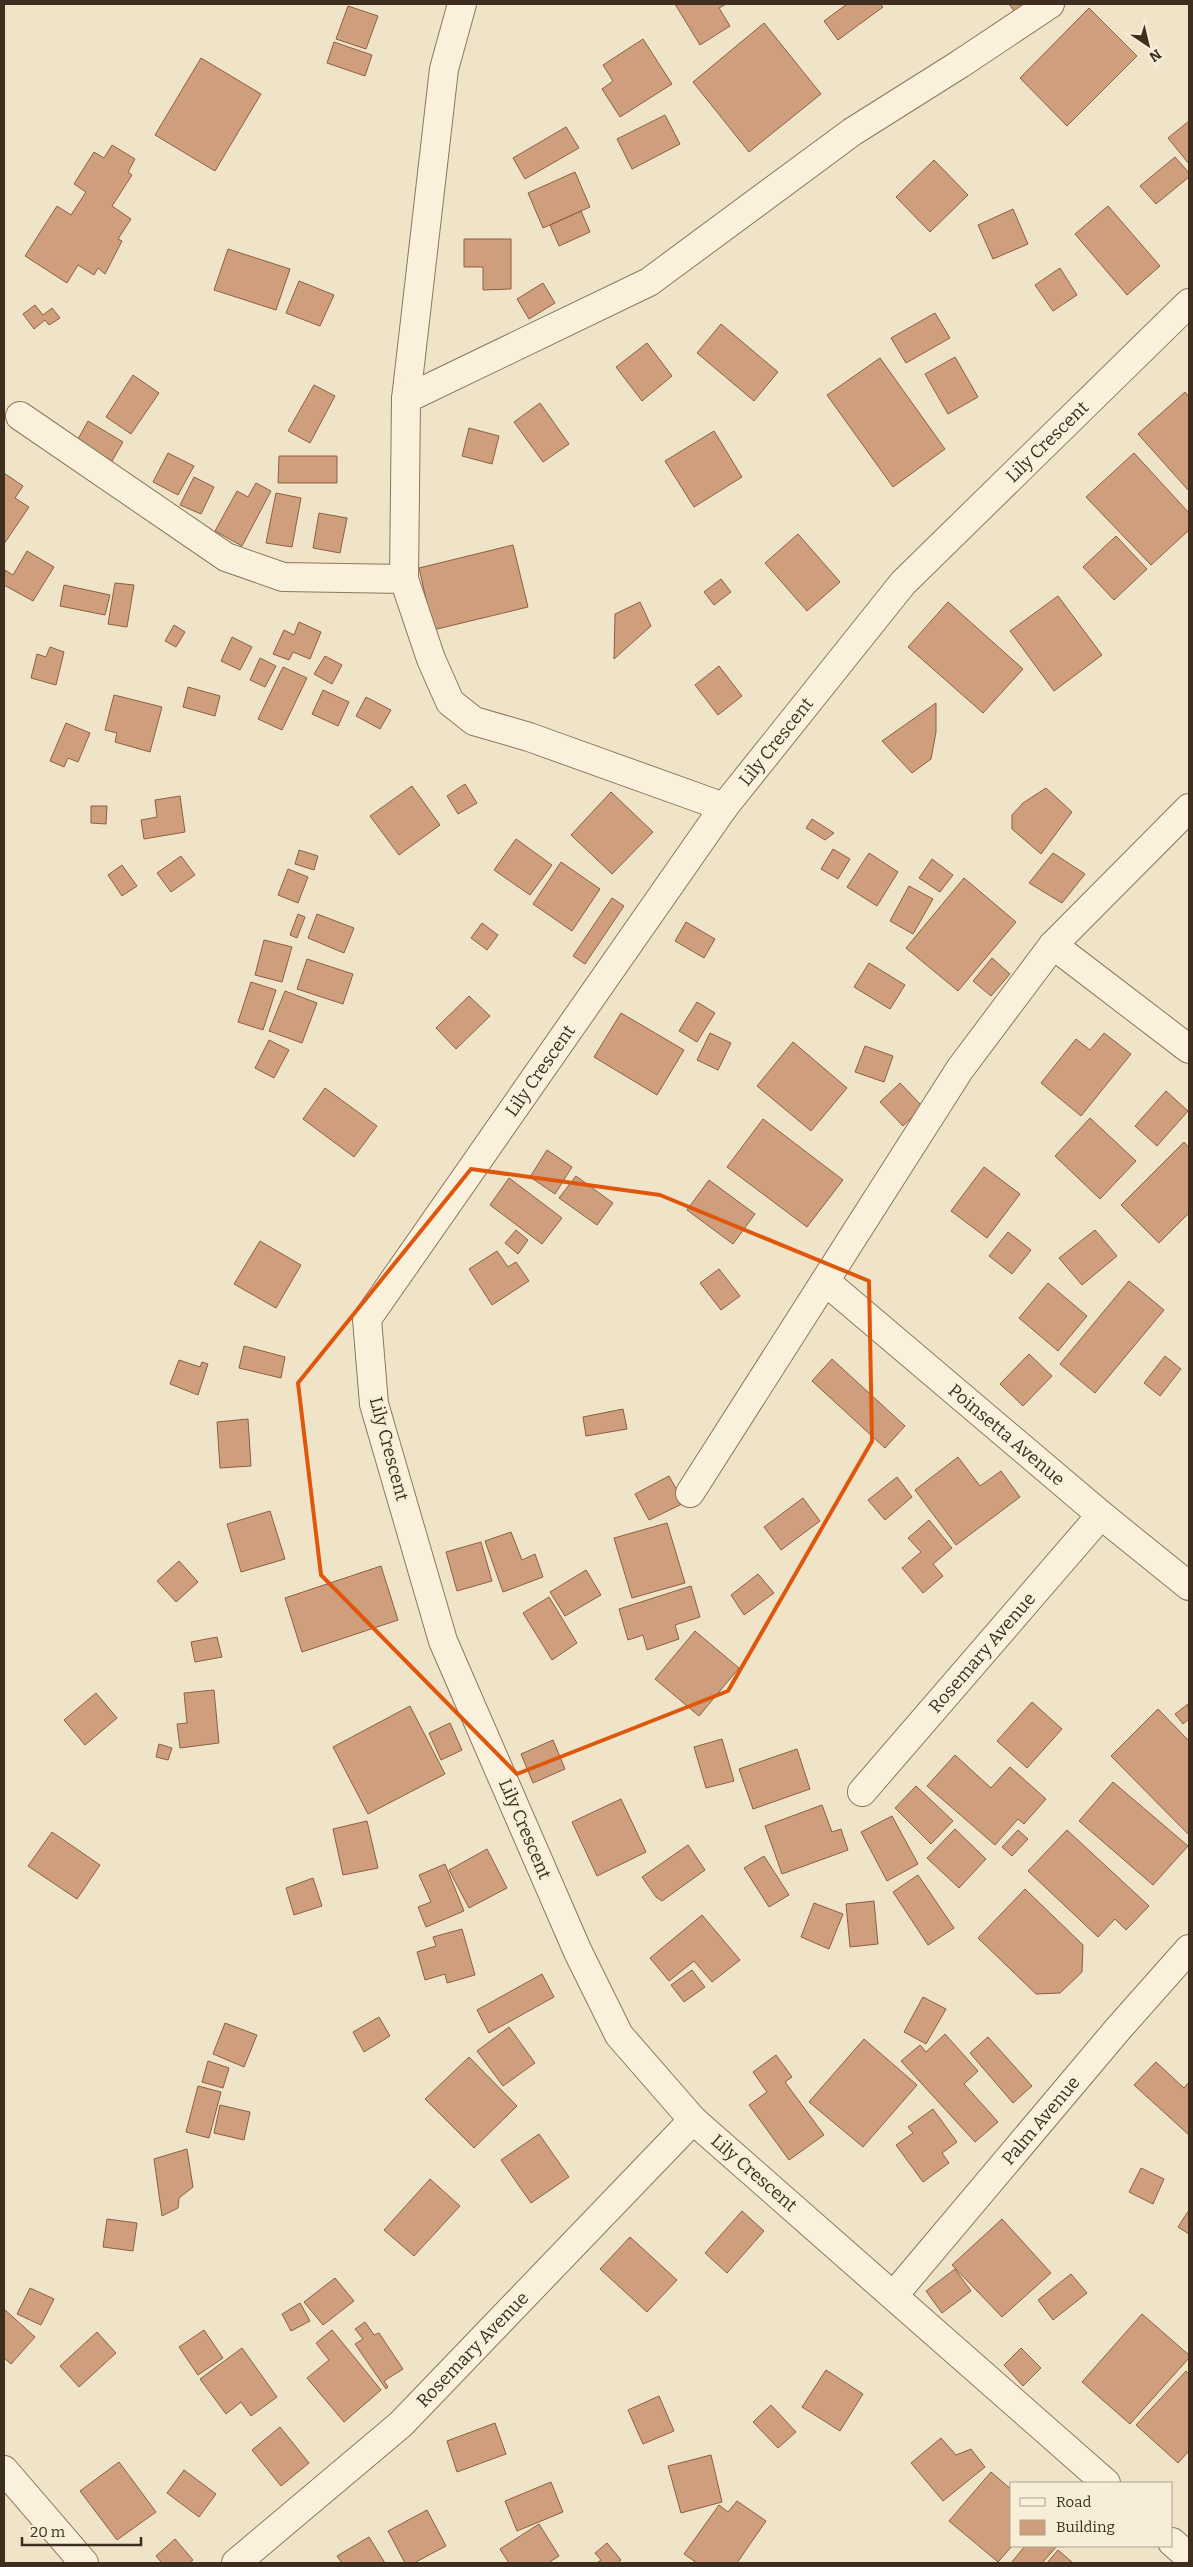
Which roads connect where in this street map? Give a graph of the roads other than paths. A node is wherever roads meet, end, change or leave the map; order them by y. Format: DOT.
graph roads {
  1 [pos="462,4"];
  2 [pos="1050,4"];
  3 [pos="1189,302"];
  4 [pos="406,400"];
  5 [pos="20,416"];
  6 [pos="404,579"];
  7 [pos="724,807"];
  8 [pos="1189,808"];
  9 [pos="1053,945"];
  10 [pos="1189,1049"];
  11 [pos="825,1281"];
  12 [pos="690,1493"];
  13 [pos="1101,1515"];
  14 [pos="1189,1586"];
  15 [pos="862,1792"];
  16 [pos="1189,1949"];
  17 [pos="693,2120"];
  18 [pos="894,2295"];
  19 [pos="4,2470"];
  20 [pos="1105,2482"];
  21 [pos="1173,2543"];
  22 [pos="1189,2558"];
  23 [pos="84,2563"];
  24 [pos="236,2563"];
  1 -- 4 [label="street"];
  2 -- 4 [label="street"];
  3 -- 7 [label="street, Lily Crescent"];
  4 -- 6 [label="street"];
  5 -- 6 [label="street"];
  6 -- 7 [label="street"];
  7 -- 17 [label="street, Lily Crescent"];
  8 -- 9 [label="street"];
  9 -- 10 [label="street"];
  9 -- 11 [label="street"];
  11 -- 12 [label="street"];
  11 -- 13 [label="street, Poinsetta Avenue"];
  13 -- 14 [label="street, Poinsetta Avenue"];
  13 -- 15 [label="street, Rosemary Avenue"];
  16 -- 18 [label="street, Palm Avenue"];
  17 -- 18 [label="street, Lily Crescent"];
  17 -- 24 [label="street, Rosemary Avenue"];
  18 -- 20 [label="street, Lily Crescent"];
  19 -- 23 [label="street"];
  21 -- 22 [label="street"];
}
